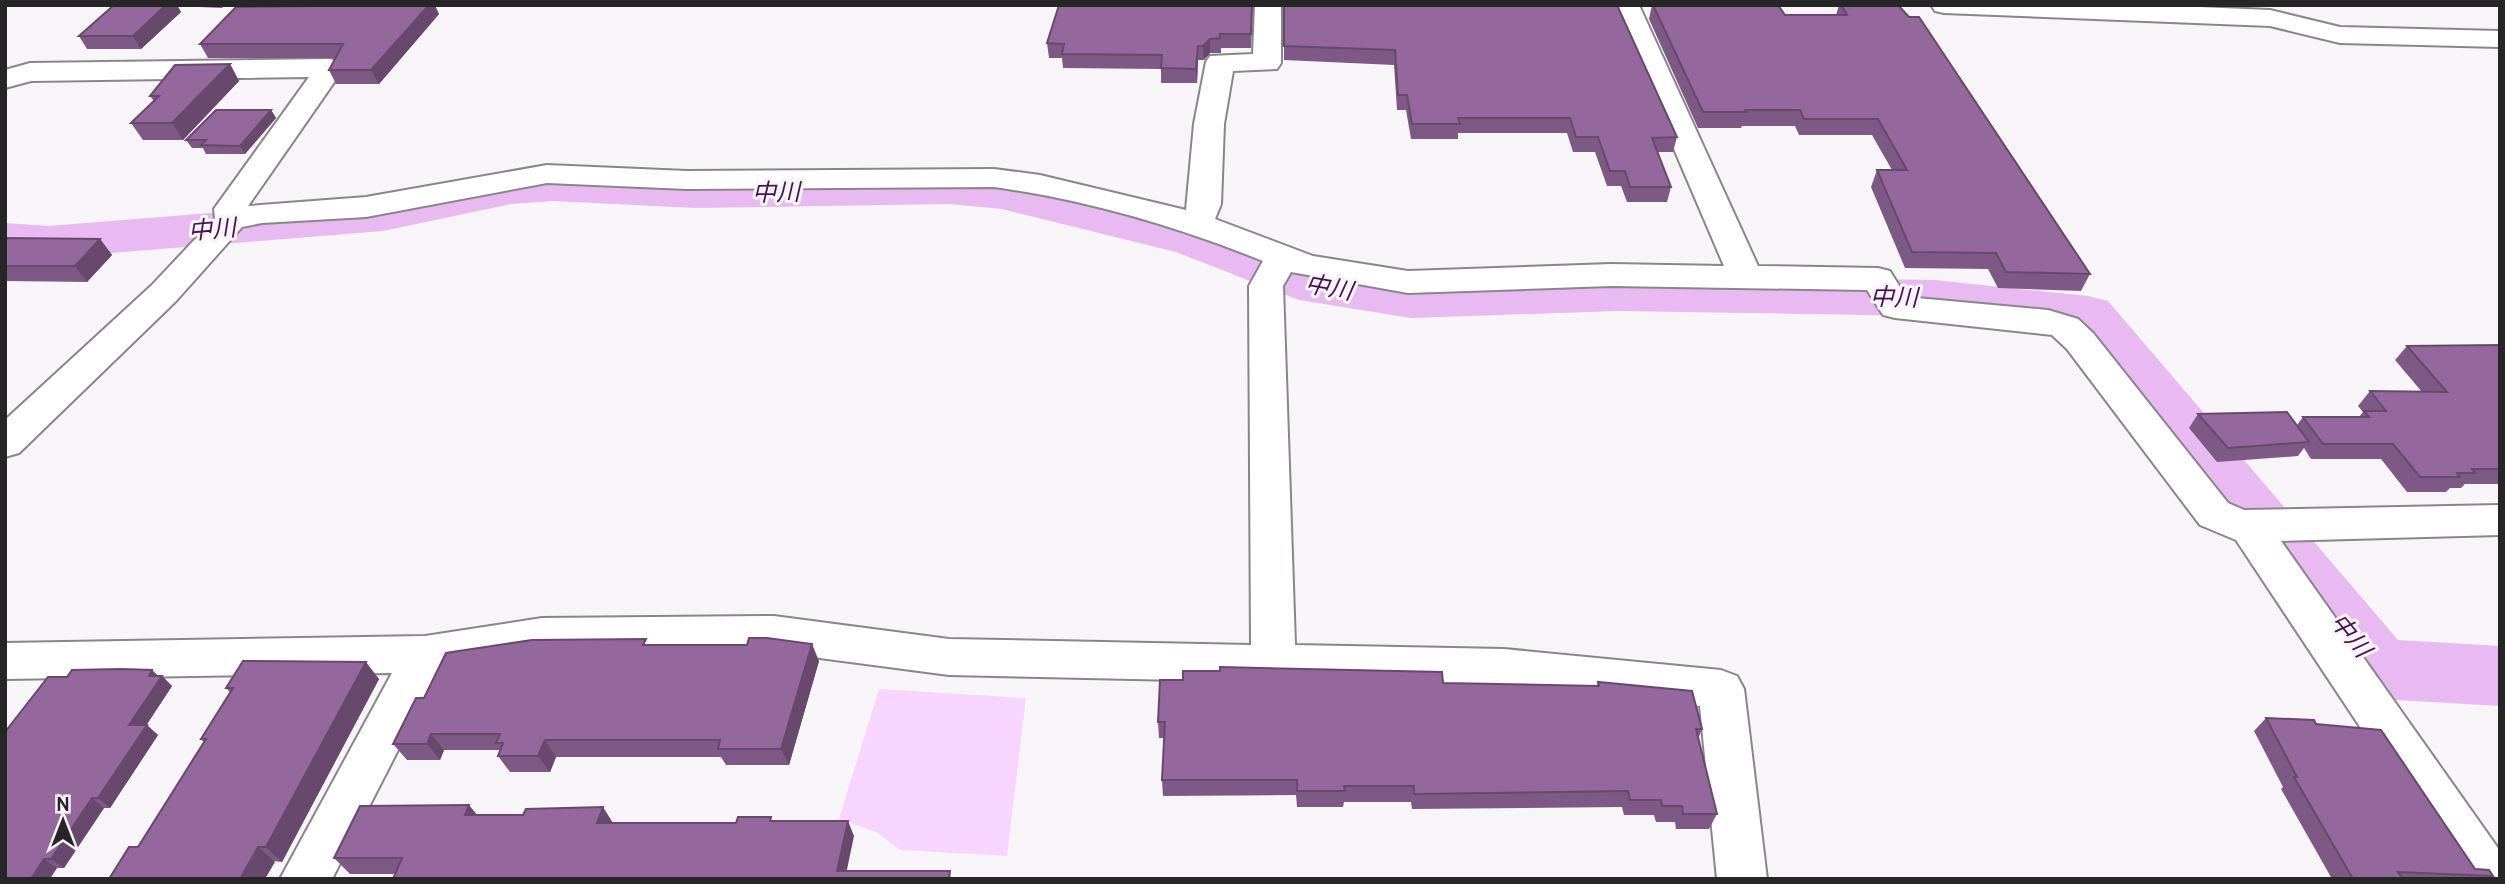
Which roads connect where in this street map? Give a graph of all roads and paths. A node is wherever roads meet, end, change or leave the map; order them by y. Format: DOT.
graph roads {
  1 [pos="1268,5"];
  2 [pos="1944,5"];
  3 [pos="1636,8"];
  4 [pos="2500,39"];
  5 [pos="5,79"];
  6 [pos="231,220"];
  7 [pos="1197,223"];
  8 [pos="1282,257"];
  9 [pos="1746,279"];
  10 [pos="6,441"];
  11 [pos="2500,520"];
  12 [pos="2247,524"];
  13 [pos="425,654"];
  14 [pos="5,661"];
  15 [pos="1273,665"];
  16 [pos="305,879"];
  17 [pos="1742,879"];
  18 [pos="2490,879"];
  1 -- 7 [label="street"];
  2 -- 4 [label="street"];
  3 -- 9 [label="street"];
  5 -- 6 [label="street"];
  6 -- 7 [label="street"];
  6 -- 10 [label="street"];
  7 -- 8 [label="street"];
  8 -- 9 [label="street"];
  8 -- 15 [label="street"];
  9 -- 12 [label="street"];
  11 -- 12 [label="street"];
  12 -- 18 [label="street"];
  13 -- 14 [label="street"];
  13 -- 15 [label="street"];
  13 -- 16 [label="street"];
  15 -- 17 [label="street"];
}
